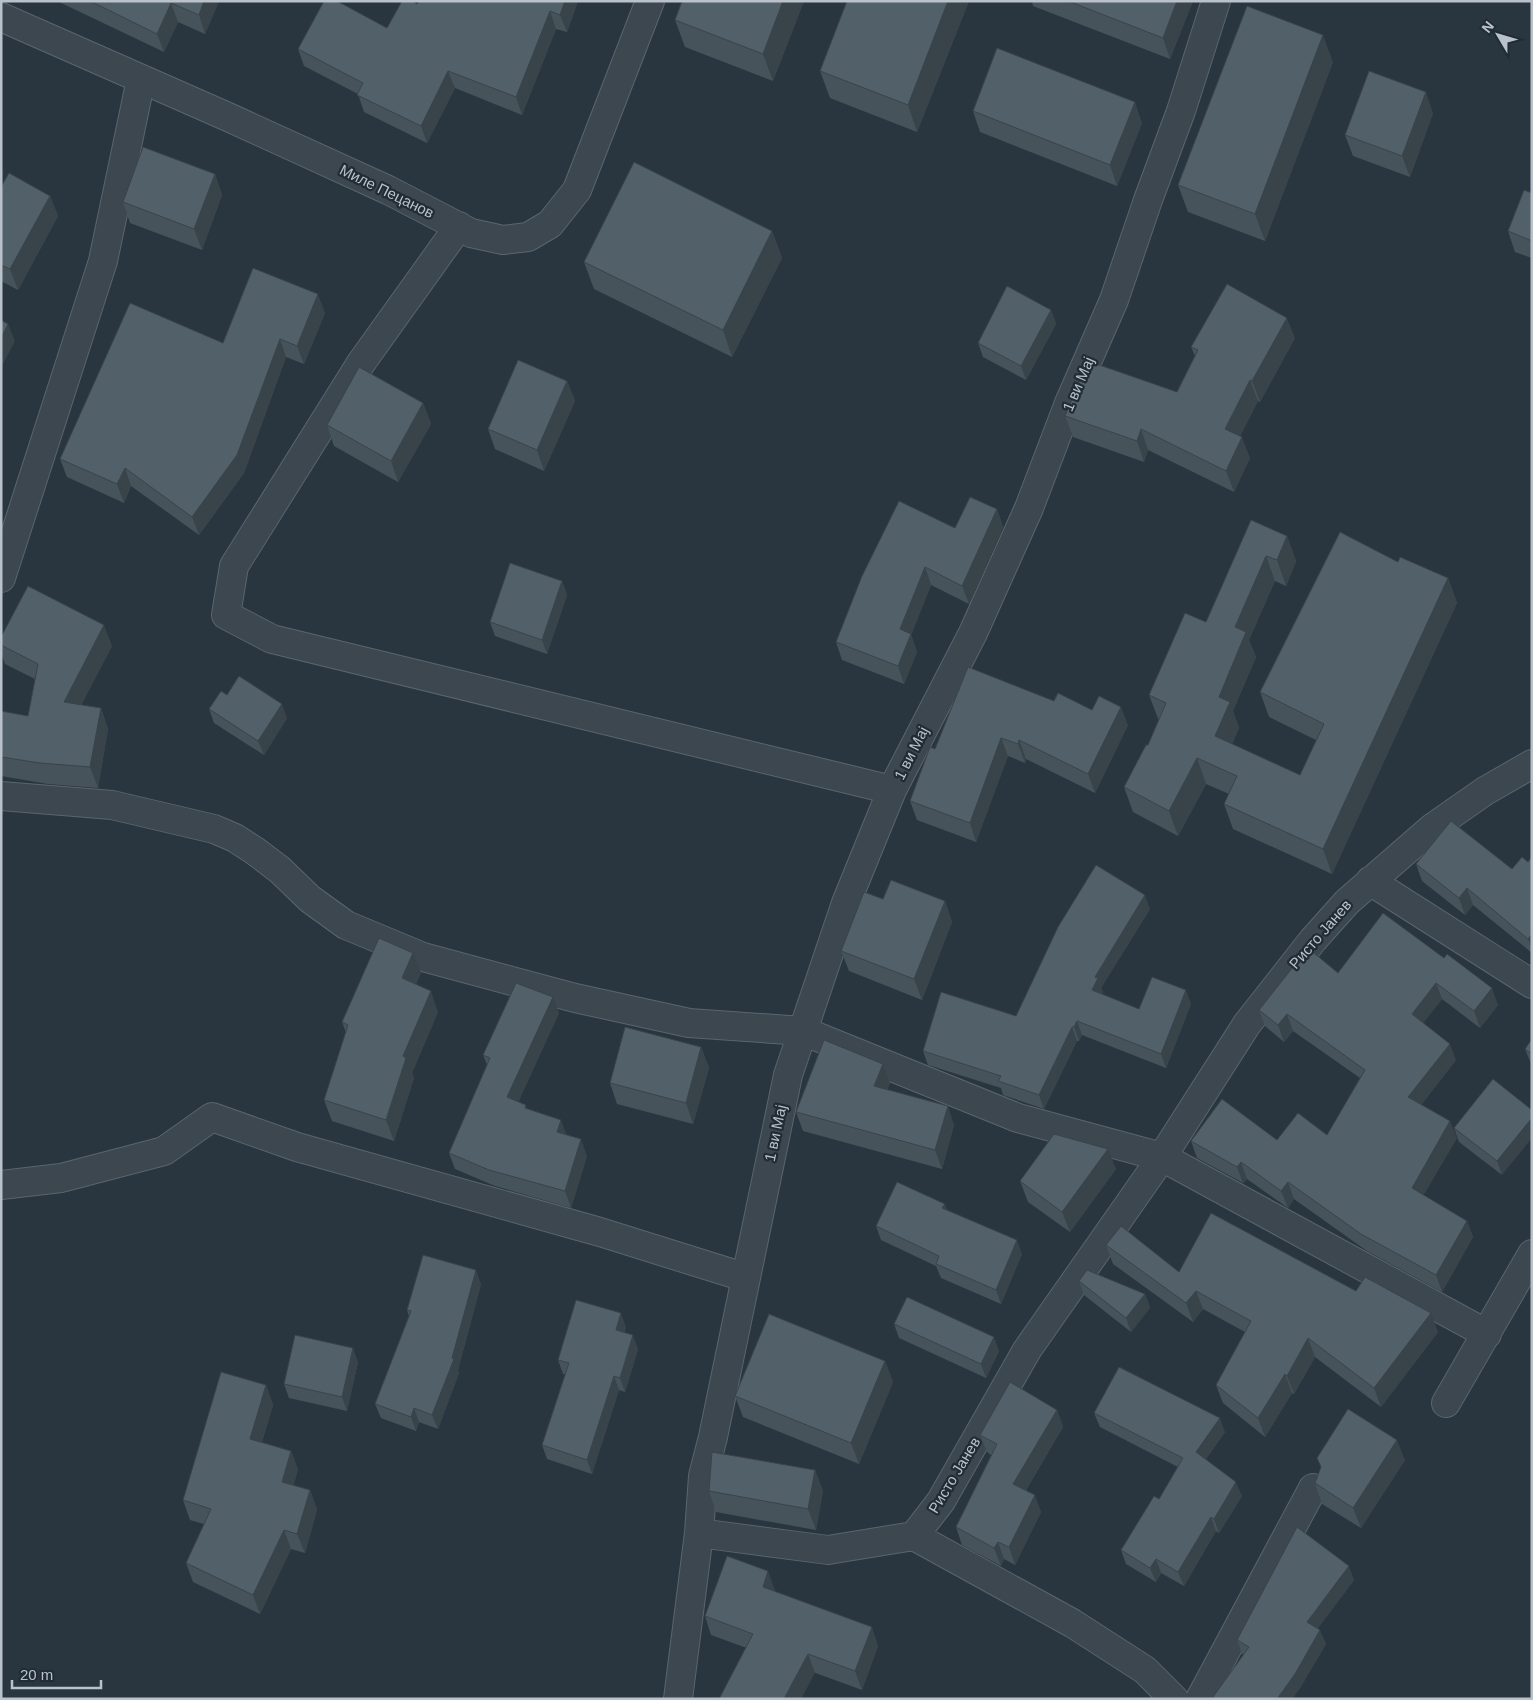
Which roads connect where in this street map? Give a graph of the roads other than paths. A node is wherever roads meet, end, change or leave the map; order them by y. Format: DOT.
graph roads {
  1 [pos="650,1"];
  2 [pos="1216,1"];
  3 [pos="1,17"];
  4 [pos="141,79"];
  5 [pos="459,226"];
  6 [pos="1,578"];
  7 [pos="1532,764"];
  8 [pos="892,790"];
  9 [pos="1,796"];
  10 [pos="1370,881"];
  11 [pos="1532,984"];
  12 [pos="803,1031"];
  13 [pos="1162,1157"];
  14 [pos="1,1185"];
  15 [pos="1532,1254"];
  16 [pos="744,1277"];
  17 [pos="1487,1334"];
  18 [pos="1446,1403"];
  19 [pos="1313,1488"];
  20 [pos="699,1533"];
  21 [pos="914,1536"];
  22 [pos="678,1699"];
  23 [pos="1174,1699"];
  24 [pos="1200,1699"];
  1 -- 5 [label="street, Миле Пецанов"];
  2 -- 8 [label="street, 1 ви Мај"];
  3 -- 4 [label="street, Миле Пецанов"];
  4 -- 5 [label="street, Миле Пецанов"];
  4 -- 6 [label="street"];
  5 -- 8 [label="street"];
  7 -- 10 [label="street, Ристо Јанев"];
  8 -- 12 [label="street, 1 ви Мај"];
  9 -- 12 [label="street"];
  10 -- 11 [label="street"];
  10 -- 13 [label="street, Ристо Јанев"];
  12 -- 13 [label="street"];
  12 -- 16 [label="street, 1 ви Мај"];
  13 -- 17 [label="street"];
  13 -- 21 [label="street, Ристо Јанев"];
  14 -- 16 [label="street"];
  15 -- 17 [label="street"];
  16 -- 20 [label="street, 1 ви Мај"];
  17 -- 18 [label="street"];
  19 -- 24 [label="street"];
  20 -- 21 [label="street"];
  20 -- 22 [label="street, 1 ви Мај"];
  21 -- 23 [label="street"];
}
